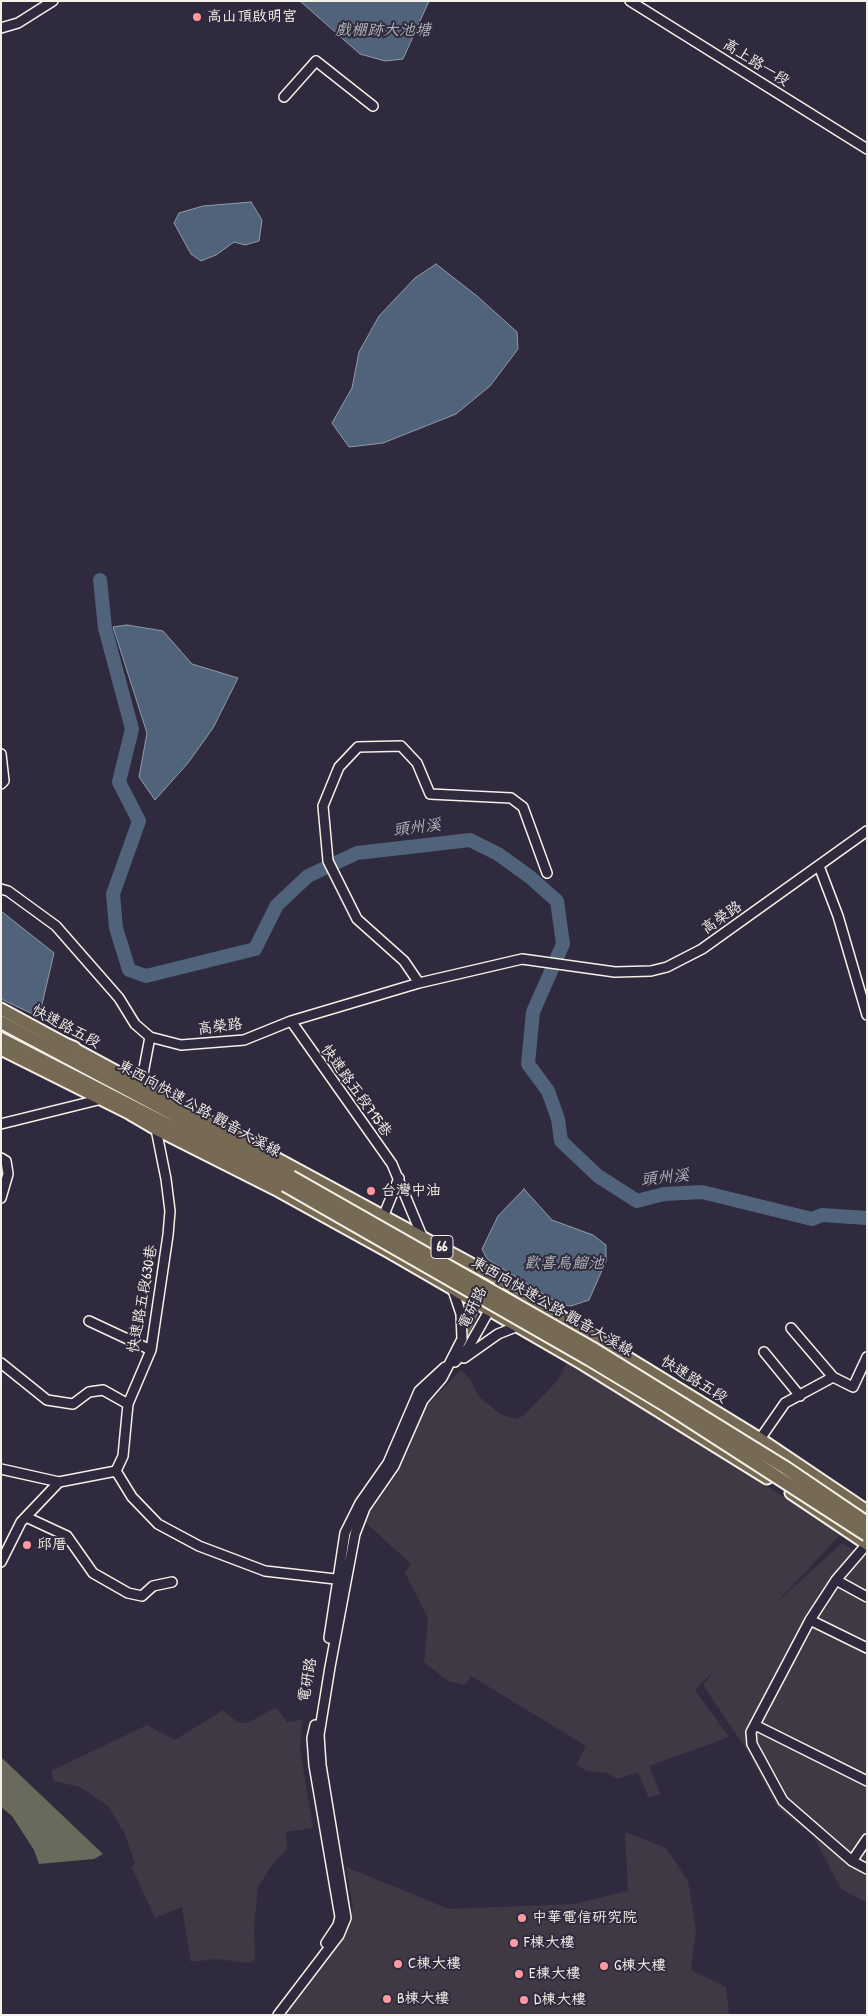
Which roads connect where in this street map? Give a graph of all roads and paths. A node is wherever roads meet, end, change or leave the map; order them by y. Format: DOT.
graph roads {
  1 [pos="53,1"];
  2 [pos="630,1"];
  3 [pos="1,28"];
  4 [pos="284,97"];
  5 [pos="373,106"];
  6 [pos="867,149"];
  7 [pos="1,754"];
  8 [pos="1,784"];
  9 [pos="867,831"];
  10 [pos="818,866"];
  11 [pos="547,873"];
  12 [pos="1,889"];
  13 [pos="419,982"];
  14 [pos="1,1009"];
  15 [pos="867,1015"];
  16 [pos="1,1021"];
  17 [pos="291,1021"];
  18 [pos="150,1037"];
  19 [pos="1,1040"];
  20 [pos="74,1048"];
  21 [pos="1,1049"];
  22 [pos="52,1075"];
  23 [pos="141,1084"];
  24 [pos="102,1100"];
  25 [pos="1,1124"];
  26 [pos="156,1129"];
  27 [pos="1,1158"];
  28 [pos="399,1178"];
  29 [pos="1,1198"];
  30 [pos="384,1217"];
  31 [pos="422,1236"];
  32 [pos="372,1243"];
  33 [pos="501,1280"];
  34 [pos="453,1290"];
  35 [pos="490,1309"];
  36 [pos="89,1320"];
  37 [pos="518,1326"];
  38 [pos="791,1328"];
  39 [pos="151,1350"];
  40 [pos="764,1352"];
  41 [pos="867,1357"];
  42 [pos="452,1360"];
  43 [pos="1,1363"];
  44 [pos="448,1369"];
  45 [pos="833,1377"];
  46 [pos="800,1396"];
  47 [pos="128,1404"];
  48 [pos="760,1439"];
  49 [pos="1,1469"];
  50 [pos="116,1471"];
  51 [pos="59,1482"];
  52 [pos="867,1511"];
  53 [pos="26,1517"];
  54 [pos="867,1523"];
  55 [pos="867,1535"];
  56 [pos="867,1544"];
  57 [pos="1,1562"];
  58 [pos="342,1580"];
  59 [pos="836,1580"];
  60 [pos="172,1582"];
  61 [pos="867,1597"];
  62 [pos="810,1620"];
  63 [pos="867,1648"];
  64 [pos="755,1725"];
  65 [pos="867,1781"];
  66 [pos="867,1839"];
  67 [pos="852,1861"];
  68 [pos="867,1869"];
  69 [pos="273,2015"];
  70 [pos="278,2015"];
  1 -- 3 [label="street"];
  2 -- 6 [label="street, 高上路一段"];
  4 -- 5 [label="street"];
  7 -- 8 [label="street"];
  9 -- 10 [label="street, 高榮路"];
  10 -- 13 [label="street, 高榮路"];
  10 -- 15 [label="street"];
  11 -- 13 [label="street"];
  12 -- 18 [label="street"];
  13 -- 17 [label="street, 高榮路"];
  14 -- 20 [label="main road, 快速路五段 / 66"];
  16 -- 20 [label="highway"];
  16 -- 54 [label="highway, 東西向快速公路 觀音大溪線 / 66, bridge"];
  17 -- 18 [label="street, 高榮路"];
  17 -- 28 [label="street, 快速路五段715巷"];
  18 -- 23 [label="street"];
  19 -- 22 [label="highway"];
  19 -- 55 [label="highway, 東西向快速公路 觀音大溪線 / 66, bridge"];
  20 -- 23 [label="main road, 快速路五段 / 66"];
  21 -- 22 [label="main road, 66"];
  22 -- 24 [label="main road, 66"];
  23 -- 30 [label="main road, 快速路五段 / 66"];
  24 -- 25 [label="street"];
  24 -- 26 [label="main road, 66"];
  26 -- 32 [label="main road, 66"];
  26 -- 39 [label="street, 快速路五段630巷"];
  27 -- 29 [label="street"];
  28 -- 30 [label="street"];
  28 -- 31 [label="street, 快速路五段715巷"];
  30 -- 31 [label="main road, 快速路五段 / 66"];
  30 -- 32 [label="street"];
  31 -- 33 [label="main road, 快速路五段 / 66"];
  32 -- 34 [label="main road, 66"];
  33 -- 35 [label="street, 電研路"];
  33 -- 48 [label="main road, 快速路五段 / 66"];
  34 -- 35 [label="main road, 66"];
  34 -- 42 [label="street, 電研路"];
  35 -- 37 [label="main road, 66"];
  35 -- 44 [label="street, 電研路"];
  36 -- 39 [label="street"];
  37 -- 44 [label="street"];
  37 -- 56 [label="main road, 66"];
  38 -- 45 [label="street"];
  39 -- 47 [label="street, 快速路五段630巷"];
  40 -- 46 [label="street"];
  41 -- 45 [label="street"];
  42 -- 44 [label="street, 電研路"];
  42 -- 58 [label="street, 電研路"];
  43 -- 47 [label="street"];
  44 -- 58 [label="street, 電研路"];
  45 -- 46 [label="street"];
  46 -- 48 [label="street"];
  47 -- 50 [label="street, 快速路五段630巷"];
  48 -- 52 [label="main road, 快速路五段 / 66"];
  49 -- 51 [label="street"];
  50 -- 51 [label="street"];
  50 -- 58 [label="street"];
  51 -- 53 [label="street"];
  53 -- 57 [label="street"];
  53 -- 60 [label="street"];
  56 -- 59 [label="street"];
  58 -- 69 [label="street, 電研路"];
  58 -- 70 [label="street, 電研路"];
  59 -- 61 [label="street"];
  59 -- 62 [label="street"];
  62 -- 63 [label="street"];
  62 -- 64 [label="street"];
  64 -- 65 [label="street"];
  64 -- 67 [label="street"];
  66 -- 67 [label="street"];
  67 -- 68 [label="street"];
}
